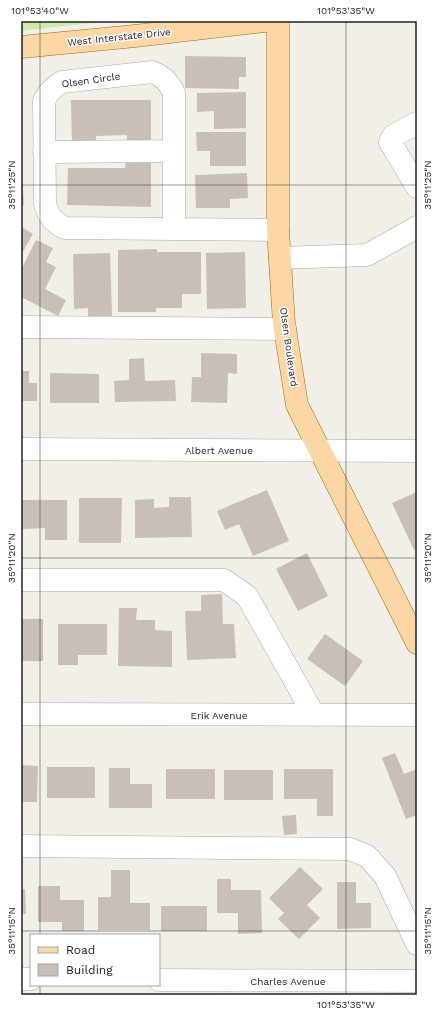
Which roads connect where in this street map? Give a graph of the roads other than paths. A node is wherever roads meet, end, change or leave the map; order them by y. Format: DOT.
graph roads {
  1 [pos="264,21"];
  2 [pos="278,21"];
  3 [pos="21,47"];
  4 [pos="417,123"];
  5 [pos="44,152"];
  6 [pos="174,152"];
  7 [pos="417,187"];
  8 [pos="417,227"];
  9 [pos="174,229"];
  10 [pos="278,230"];
  11 [pos="280,258"];
  12 [pos="21,327"];
  13 [pos="285,329"];
  14 [pos="21,449"];
  15 [pos="320,450"];
  16 [pos="417,451"];
  17 [pos="21,580"];
  18 [pos="417,643"];
  19 [pos="21,714"];
  20 [pos="314,715"];
  21 [pos="417,715"];
  22 [pos="21,846"];
  23 [pos="417,944"];
  24 [pos="160,980"];
  25 [pos="417,981"];
  1 -- 3 [label="main road, West Interstate Drive"];
  2 -- 10 [label="main road, Olsen Boulevard"];
  4 -- 7 [label="street"];
  5 -- 6 [label="street"];
  5 -- 6 [label="street, Olsen Circle"];
  5 -- 9 [label="street, Olsen Circle"];
  6 -- 9 [label="street, Olsen Circle"];
  8 -- 11 [label="street"];
  9 -- 10 [label="street, Olsen Circle"];
  10 -- 11 [label="main road, Olsen Boulevard"];
  11 -- 13 [label="main road, Olsen Boulevard"];
  12 -- 13 [label="street"];
  13 -- 15 [label="main road, Olsen Boulevard"];
  14 -- 15 [label="street, Albert Avenue"];
  15 -- 16 [label="street, Albert Avenue"];
  15 -- 18 [label="main road, Olsen Boulevard"];
  17 -- 20 [label="street"];
  19 -- 20 [label="street, Erik Avenue"];
  20 -- 21 [label="street, Erik Avenue"];
  22 -- 23 [label="street"];
  24 -- 25 [label="street, Charles Avenue"];
}
